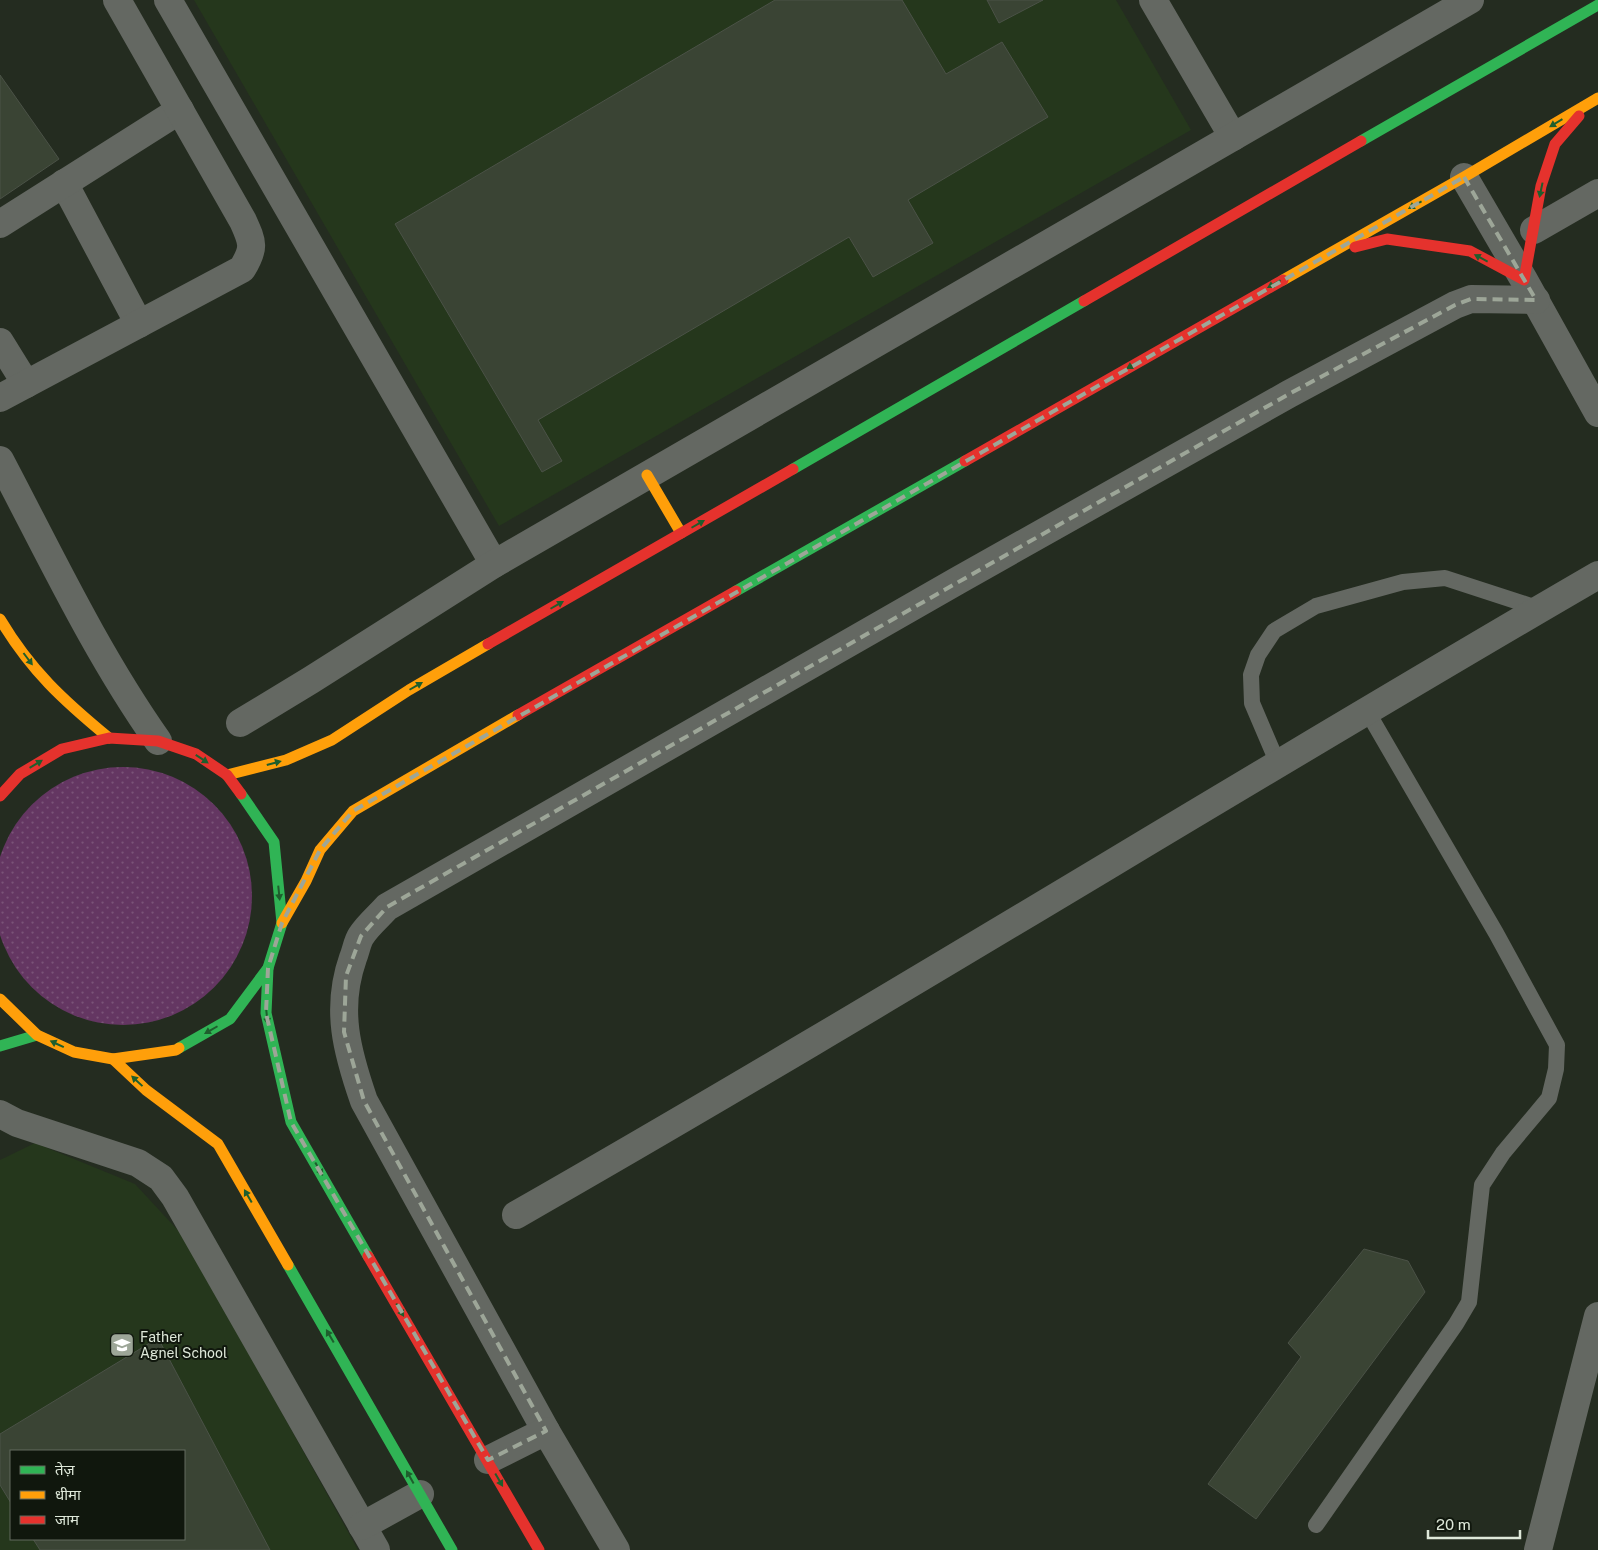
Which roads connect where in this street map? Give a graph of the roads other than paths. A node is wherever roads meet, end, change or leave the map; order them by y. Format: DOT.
graph roads {
  1 [pos="117,0"];
  2 [pos="168,0"];
  3 [pos="1153,0"];
  4 [pos="1470,0"];
  5 [pos="1598,5"];
  6 [pos="1594,101"];
  7 [pos="180,110"];
  8 [pos="1233,137"];
  9 [pos="1464,177"];
  10 [pos="64,183"];
  11 [pos="1598,193"];
  12 [pos="0,224"];
  13 [pos="1534,230"];
  14 [pos="1326,255"];
  15 [pos="1530,290"];
  16 [pos="139,324"];
  17 [pos="0,342"];
  18 [pos="26,384"];
  19 [pos="0,398"];
  20 [pos="1598,413"];
  21 [pos="0,460"];
  22 [pos="647,475"];
  23 [pos="681,533"];
  24 [pos="494,564"];
  25 [pos="1598,575"];
  26 [pos="1540,609"];
  27 [pos="0,619"];
  28 [pos="1367,711"];
  29 [pos="240,723"];
  30 [pos="109,738"];
  31 [pos="158,741"];
  32 [pos="1278,764"];
  33 [pos="226,775"];
  34 [pos="0,796"];
  35 [pos="282,924"];
  36 [pos="268,968"];
  37 [pos="0,999"];
  38 [pos="37,1035"];
  39 [pos="0,1046"];
  40 [pos="113,1059"];
  41 [pos="6,1123"];
  42 [pos="516,1215"];
  43 [pos="1598,1316"];
  44 [pos="546,1430"];
  45 [pos="488,1460"];
  46 [pos="420,1494"];
  47 [pos="1316,1524"];
  48 [pos="362,1526"];
  49 [pos="376,1550"];
  50 [pos="452,1550"];
  51 [pos="539,1550"];
  52 [pos="616,1550"];
  53 [pos="1538,1550"];
  1 -- 7 [label="street"];
  2 -- 24 [label="street"];
  3 -- 8 [label="street"];
  4 -- 8 [label="street"];
  23 -- 5 [label="street, one-way"];
  6 -- 9 [label="street, one-way"];
  6 -- 13 [label="street, one-way"];
  7 -- 10 [label="street"];
  7 -- 16 [label="street"];
  8 -- 22 [label="street"];
  9 -- 14 [label="street, one-way"];
  9 -- 15 [label="street"];
  10 -- 12 [label="street"];
  10 -- 16 [label="street"];
  11 -- 13 [label="street"];
  13 -- 15 [label="street"];
  15 -- 14 [label="street, one-way"];
  14 -- 35 [label="street, one-way"];
  15 -- 20 [label="street"];
  15 -- 44 [label="street"];
  16 -- 18 [label="street"];
  17 -- 18 [label="street"];
  18 -- 19 [label="street"];
  21 -- 31 [label="street"];
  22 -- 23 [label="street"];
  22 -- 24 [label="street"];
  33 -- 23 [label="street, one-way"];
  24 -- 29 [label="street"];
  25 -- 26 [label="street"];
  26 -- 28 [label="street"];
  26 -- 32 [label="lane"];
  27 -- 30 [label="street, one-way"];
  28 -- 32 [label="street"];
  28 -- 47 [label="lane"];
  30 -- 31 [label="street"];
  34 -- 30 [label="street, one-way"];
  31 -- 33 [label="street, one-way"];
  32 -- 42 [label="street"];
  33 -- 35 [label="street, one-way"];
  35 -- 36 [label="street"];
  36 -- 40 [label="street, one-way"];
  36 -- 45 [label="street, one-way"];
  37 -- 38 [label="street"];
  38 -- 39 [label="street"];
  40 -- 38 [label="street, one-way"];
  46 -- 40 [label="street, one-way"];
  41 -- 48 [label="street"];
  43 -- 53 [label="street"];
  44 -- 45 [label="street"];
  44 -- 52 [label="street"];
  45 -- 51 [label="street, one-way"];
  46 -- 48 [label="street"];
  46 -- 50 [label="street"];
  48 -- 49 [label="street"];
}
